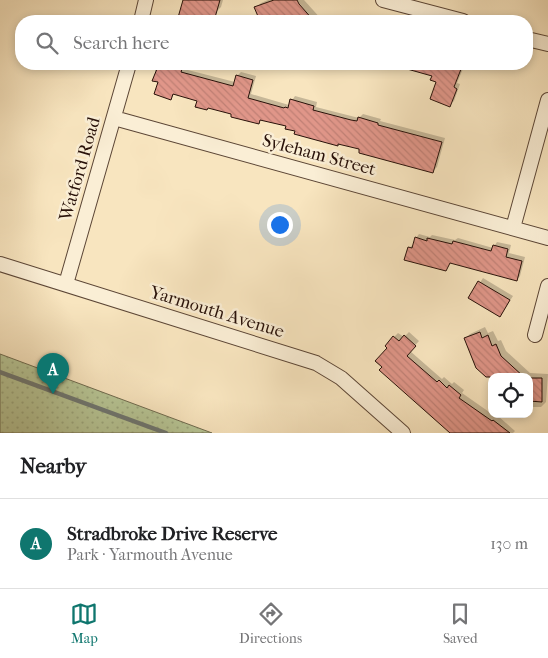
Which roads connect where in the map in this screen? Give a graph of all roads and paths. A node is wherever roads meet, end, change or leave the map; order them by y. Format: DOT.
graph roads {
  1 [pos="146,0"];
  2 [pos="384,0"];
  3 [pos="142,15"];
  4 [pos="440,15"];
  5 [pos="533,40"];
  6 [pos="548,44"];
  7 [pos="127,70"];
  8 [pos="548,100"];
  9 [pos="114,118"];
  10 [pos="513,228"];
  11 [pos="548,238"];
  12 [pos="0,264"];
  13 [pos="66,284"];
  14 [pos="548,286"];
  15 [pos="535,335"];
  16 [pos="403,433"];
  1 -- 3 [label="street"];
  2 -- 4 [label="street"];
  5 -- 6 [label="street"];
  7 -- 9 [label="street, Watford Road"];
  8 -- 10 [label="street"];
  9 -- 10 [label="street, Syleham Street"];
  9 -- 13 [label="street, Watford Road"];
  10 -- 11 [label="street, Syleham Street"];
  12 -- 13 [label="street, Yarmouth Avenue"];
  13 -- 16 [label="street, Yarmouth Avenue"];
  14 -- 15 [label="street"];
}
